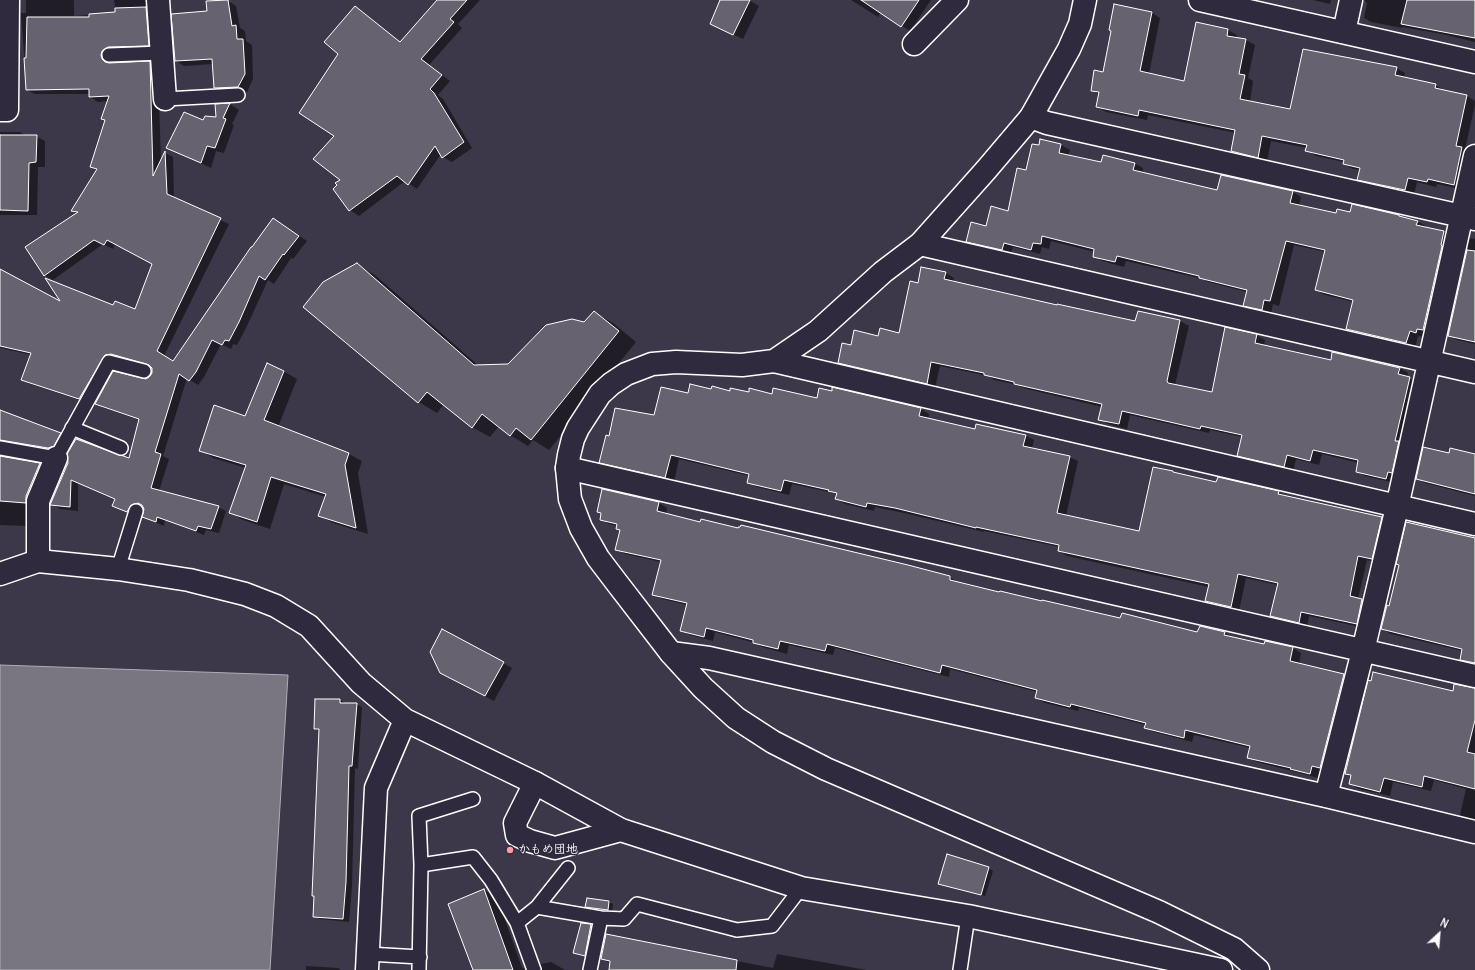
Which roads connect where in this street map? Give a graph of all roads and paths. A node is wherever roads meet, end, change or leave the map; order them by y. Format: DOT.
graph roads {
  1 [pos="8,0"];
  2 [pos="158,0"];
  3 [pos="957,0"];
  4 [pos="1086,0"];
  5 [pos="1200,0"];
  6 [pos="1351,0"];
  7 [pos="1344,32"];
  8 [pos="914,44"];
  9 [pos="162,53"];
  10 [pos="109,55"];
  11 [pos="1475,62"];
  12 [pos="238,95"];
  13 [pos="165,99"];
  14 [pos="0,110"];
  15 [pos="1031,117"];
  16 [pos="1475,156"];
  17 [pos="1468,217"];
  18 [pos="920,244"];
  19 [pos="774,361"];
  20 [pos="1429,362"];
  21 [pos="144,371"];
  22 [pos="1475,372"];
  23 [pos="72,428"];
  24 [pos="0,448"];
  25 [pos="121,448"];
  26 [pos="56,458"];
  27 [pos="568,468"];
  28 [pos="1397,507"];
  29 [pos="136,510"];
  30 [pos="1475,524"];
  31 [pos="38,561"];
  32 [pos="118,569"];
  33 [pos="0,574"];
  34 [pos="1363,651"];
  35 [pos="671,653"];
  36 [pos="1475,676"];
  37 [pos="405,720"];
  38 [pos="535,783"];
  39 [pos="1326,796"];
  40 [pos="473,799"];
  41 [pos="621,830"];
  42 [pos="1475,832"];
  43 [pos="421,865"];
  44 [pos="568,868"];
  45 [pos="801,888"];
  46 [pos="537,907"];
  47 [pos="968,916"];
  48 [pos="601,918"];
  49 [pos="517,923"];
  50 [pos="420,957"];
  51 [pos="368,962"];
  52 [pos="420,970"];
  53 [pos="534,970"];
  54 [pos="590,970"];
  55 [pos="960,970"];
  56 [pos="1221,970"];
  57 [pos="1258,970"];
  1 -- 14 [label="street"];
  2 -- 9 [label="street"];
  3 -- 8 [label="street"];
  4 -- 15 [label="street"];
  5 -- 7 [label="street"];
  6 -- 7 [label="street"];
  7 -- 11 [label="street"];
  9 -- 10 [label="lane"];
  9 -- 13 [label="street"];
  12 -- 13 [label="lane"];
  15 -- 17 [label="street"];
  15 -- 18 [label="street"];
  16 -- 17 [label="street"];
  17 -- 20 [label="street"];
  18 -- 19 [label="street"];
  18 -- 20 [label="street"];
  19 -- 27 [label="street"];
  19 -- 28 [label="street"];
  20 -- 22 [label="street"];
  20 -- 28 [label="street"];
  21 -- 23 [label="lane"];
  23 -- 25 [label="lane"];
  23 -- 26 [label="lane"];
  24 -- 26 [label="lane"];
  26 -- 31 [label="street"];
  27 -- 34 [label="street"];
  27 -- 35 [label="street"];
  28 -- 30 [label="street"];
  28 -- 34 [label="street"];
  29 -- 32 [label="lane"];
  31 -- 32 [label="street"];
  31 -- 33 [label="street"];
  32 -- 37 [label="street"];
  34 -- 36 [label="street"];
  34 -- 39 [label="street"];
  35 -- 39 [label="street"];
  35 -- 57 [label="street"];
  37 -- 38 [label="street"];
  37 -- 51 [label="street"];
  38 -- 41 [label="street"];
  38 -- 41 [label="street"];
  39 -- 42 [label="street"];
  40 -- 43 [label="lane"];
  41 -- 45 [label="street"];
  43 -- 49 [label="lane"];
  43 -- 50 [label="lane"];
  44 -- 46 [label="lane"];
  45 -- 47 [label="street"];
  45 -- 48 [label="lane"];
  46 -- 48 [label="lane"];
  46 -- 49 [label="lane"];
  47 -- 55 [label="lane"];
  47 -- 56 [label="street"];
  48 -- 54 [label="lane"];
  49 -- 53 [label="lane"];
  50 -- 51 [label="lane"];
  50 -- 52 [label="lane"];
}
